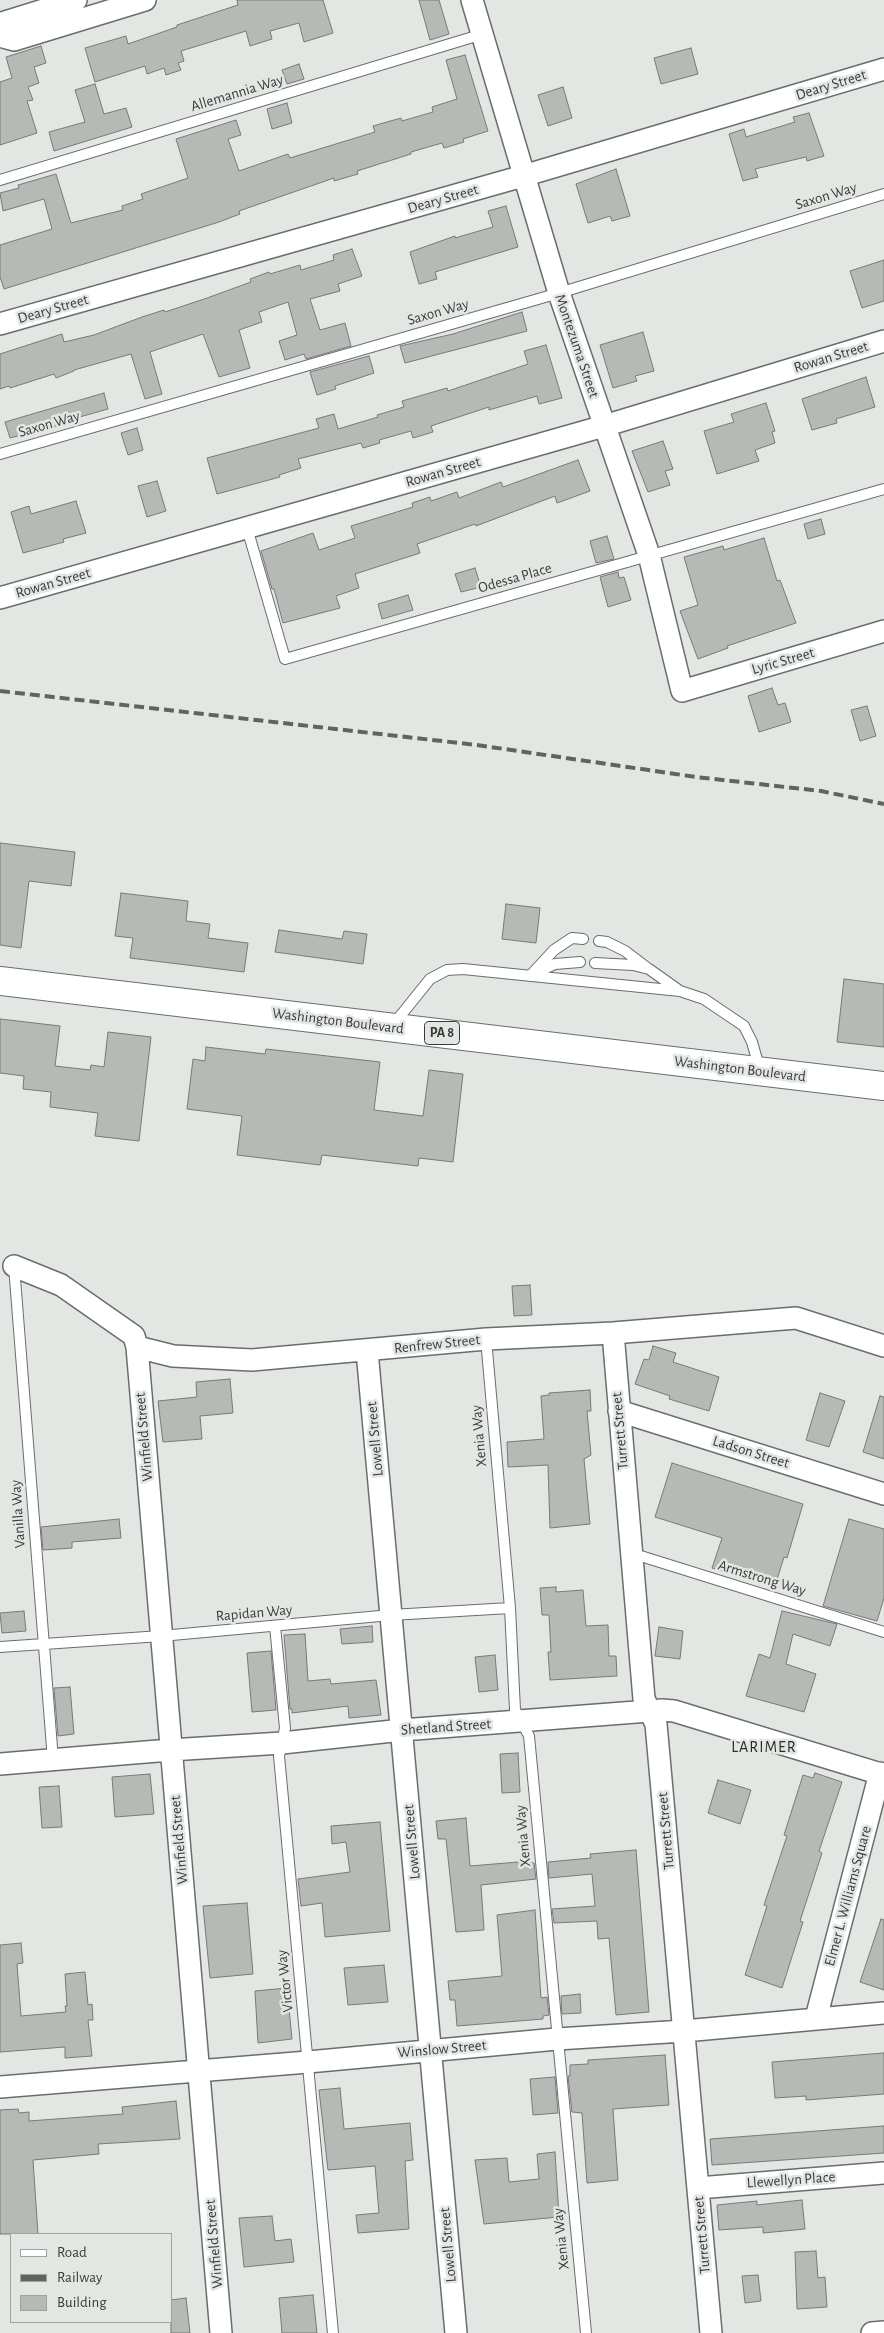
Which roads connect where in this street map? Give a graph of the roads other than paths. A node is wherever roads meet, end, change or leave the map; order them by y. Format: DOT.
graph roads {
  1 [pos="76,0"];
  2 [pos="145,0"];
  3 [pos="472,0"];
  4 [pos="0,27"];
  5 [pos="483,34"];
  6 [pos="0,36"];
  7 [pos="884,69"];
  8 [pos="523,176"];
  9 [pos="0,180"];
  10 [pos="884,194"];
  11 [pos="559,293"];
  12 [pos="0,324"];
  13 [pos="884,341"];
  14 [pos="604,426"];
  15 [pos="0,454"];
  16 [pos="884,489"];
  17 [pos="247,528"];
  18 [pos="649,555"];
  19 [pos="0,598"];
  20 [pos="884,631"];
  21 [pos="682,691"];
  22 [pos="583,939"];
  23 [pos="599,941"];
  24 [pos="580,962"];
  25 [pos="595,963"];
  26 [pos="649,969"];
  27 [pos="530,976"];
  28 [pos="0,981"];
  29 [pos="680,991"];
  30 [pos="392,1028"];
  31 [pos="760,1071"];
  32 [pos="884,1086"];
  33 [pos="14,1266"];
  34 [pos="613,1332"];
  35 [pos="486,1339"];
  36 [pos="884,1346"];
  37 [pos="137,1347"];
  38 [pos="367,1351"];
  39 [pos="619,1411"];
  40 [pos="884,1494"];
  41 [pos="631,1553"];
  42 [pos="510,1608"];
  43 [pos="391,1615"];
  44 [pos="275,1626"];
  45 [pos="884,1632"];
  46 [pos="160,1636"];
  47 [pos="44,1644"];
  48 [pos="0,1647"];
  49 [pos="650,1712"];
  50 [pos="522,1722"];
  51 [pos="402,1730"];
  52 [pos="282,1743"];
  53 [pos="170,1750"];
  54 [pos="53,1760"];
  55 [pos="0,1764"];
  56 [pos="882,1774"];
  57 [pos="884,2012"];
  58 [pos="816,2018"];
  59 [pos="684,2031"];
  60 [pos="557,2039"];
  61 [pos="431,2050"];
  62 [pos="308,2062"];
  63 [pos="200,2070"];
  64 [pos="0,2086"];
  65 [pos="884,2173"];
  66 [pos="698,2188"];
  67 [pos="884,2332"];
  68 [pos="221,2333"];
  69 [pos="333,2333"];
  70 [pos="456,2333"];
  71 [pos="586,2333"];
  72 [pos="711,2333"];
  73 [pos="872,2333"];
  1 -- 4 [label="street"];
  2 -- 6 [label="street"];
  3 -- 5 [label="street, Montezuma Street"];
  5 -- 8 [label="street, Montezuma Street"];
  5 -- 9 [label="lane, Allemannia Way"];
  7 -- 8 [label="street, Deary Street"];
  8 -- 11 [label="street, Montezuma Street"];
  8 -- 12 [label="street, Deary Street"];
  10 -- 11 [label="lane, Saxon Way"];
  11 -- 14 [label="street, Montezuma Street"];
  11 -- 15 [label="lane, Saxon Way"];
  13 -- 14 [label="street, Rowan Street"];
  14 -- 17 [label="street, Rowan Street"];
  14 -- 18 [label="street, Montezuma Street"];
  16 -- 18 [label="lane, Odessa Place"];
  17 -- 18 [label="lane, Odessa Place"];
  17 -- 19 [label="street, Rowan Street"];
  18 -- 21 [label="street, Montezuma Street"];
  20 -- 21 [label="street, Lyric Street"];
  22 -- 27 [label="lane"];
  23 -- 26 [label="lane"];
  24 -- 27 [label="lane"];
  25 -- 26 [label="lane"];
  26 -- 29 [label="lane"];
  27 -- 29 [label="lane"];
  27 -- 30 [label="lane"];
  28 -- 30 [label="highway, Washington Boulevard / PA 8"];
  29 -- 31 [label="lane"];
  30 -- 31 [label="highway, Washington Boulevard / PA 8"];
  31 -- 32 [label="highway, Washington Boulevard / PA 8"];
  33 -- 37 [label="street"];
  33 -- 47 [label="lane, Vanilla Way"];
  34 -- 35 [label="street, Renfrew Street"];
  34 -- 36 [label="street, Renfrew Street"];
  34 -- 39 [label="street, Turrett Street"];
  35 -- 38 [label="street, Renfrew Street"];
  35 -- 42 [label="lane, Xenia Way"];
  37 -- 38 [label="street, Renfrew Street"];
  37 -- 46 [label="street, Winfield Street"];
  38 -- 43 [label="street, Lowell Street"];
  39 -- 40 [label="street, Ladson Street"];
  39 -- 41 [label="street, Turrett Street"];
  41 -- 45 [label="lane, Armstrong Way"];
  41 -- 49 [label="street, Turrett Street"];
  42 -- 43 [label="lane, Rapidan Way"];
  42 -- 50 [label="lane, Xenia Way"];
  43 -- 44 [label="lane, Rapidan Way"];
  43 -- 51 [label="street, Lowell Street"];
  44 -- 46 [label="lane, Rapidan Way"];
  44 -- 52 [label="lane, Victor Way"];
  46 -- 47 [label="lane, Rapidan Way"];
  46 -- 53 [label="street, Winfield Street"];
  47 -- 48 [label="lane, Rapidan Way"];
  47 -- 54 [label="lane, Vanilla Way"];
  49 -- 50 [label="street, Shetland Street"];
  49 -- 56 [label="street, Shetland Street"];
  49 -- 59 [label="street, Turrett Street"];
  50 -- 51 [label="street, Shetland Street"];
  50 -- 60 [label="lane, Xenia Way"];
  51 -- 52 [label="street, Shetland Street"];
  51 -- 61 [label="street, Lowell Street"];
  52 -- 53 [label="street, Shetland Street"];
  52 -- 62 [label="lane, Victor Way"];
  53 -- 54 [label="street, Shetland Street"];
  53 -- 63 [label="street, Winfield Street"];
  54 -- 55 [label="street, Shetland Street"];
  56 -- 58 [label="street, Elmer L. Williams Square"];
  57 -- 58 [label="street, Winslow Street"];
  58 -- 59 [label="street, Winslow Street"];
  59 -- 60 [label="street, Winslow Street"];
  59 -- 66 [label="street, Turrett Street"];
  60 -- 61 [label="street, Winslow Street"];
  60 -- 71 [label="lane, Xenia Way"];
  61 -- 62 [label="street, Winslow Street"];
  61 -- 70 [label="street, Lowell Street"];
  62 -- 63 [label="street, Winslow Street"];
  62 -- 69 [label="lane, Victor Way"];
  63 -- 64 [label="street, Winslow Street"];
  63 -- 68 [label="street, Winfield Street"];
  65 -- 66 [label="street, Llewellyn Place"];
  66 -- 72 [label="street, Turrett Street"];
  67 -- 73 [label="street"];
}
